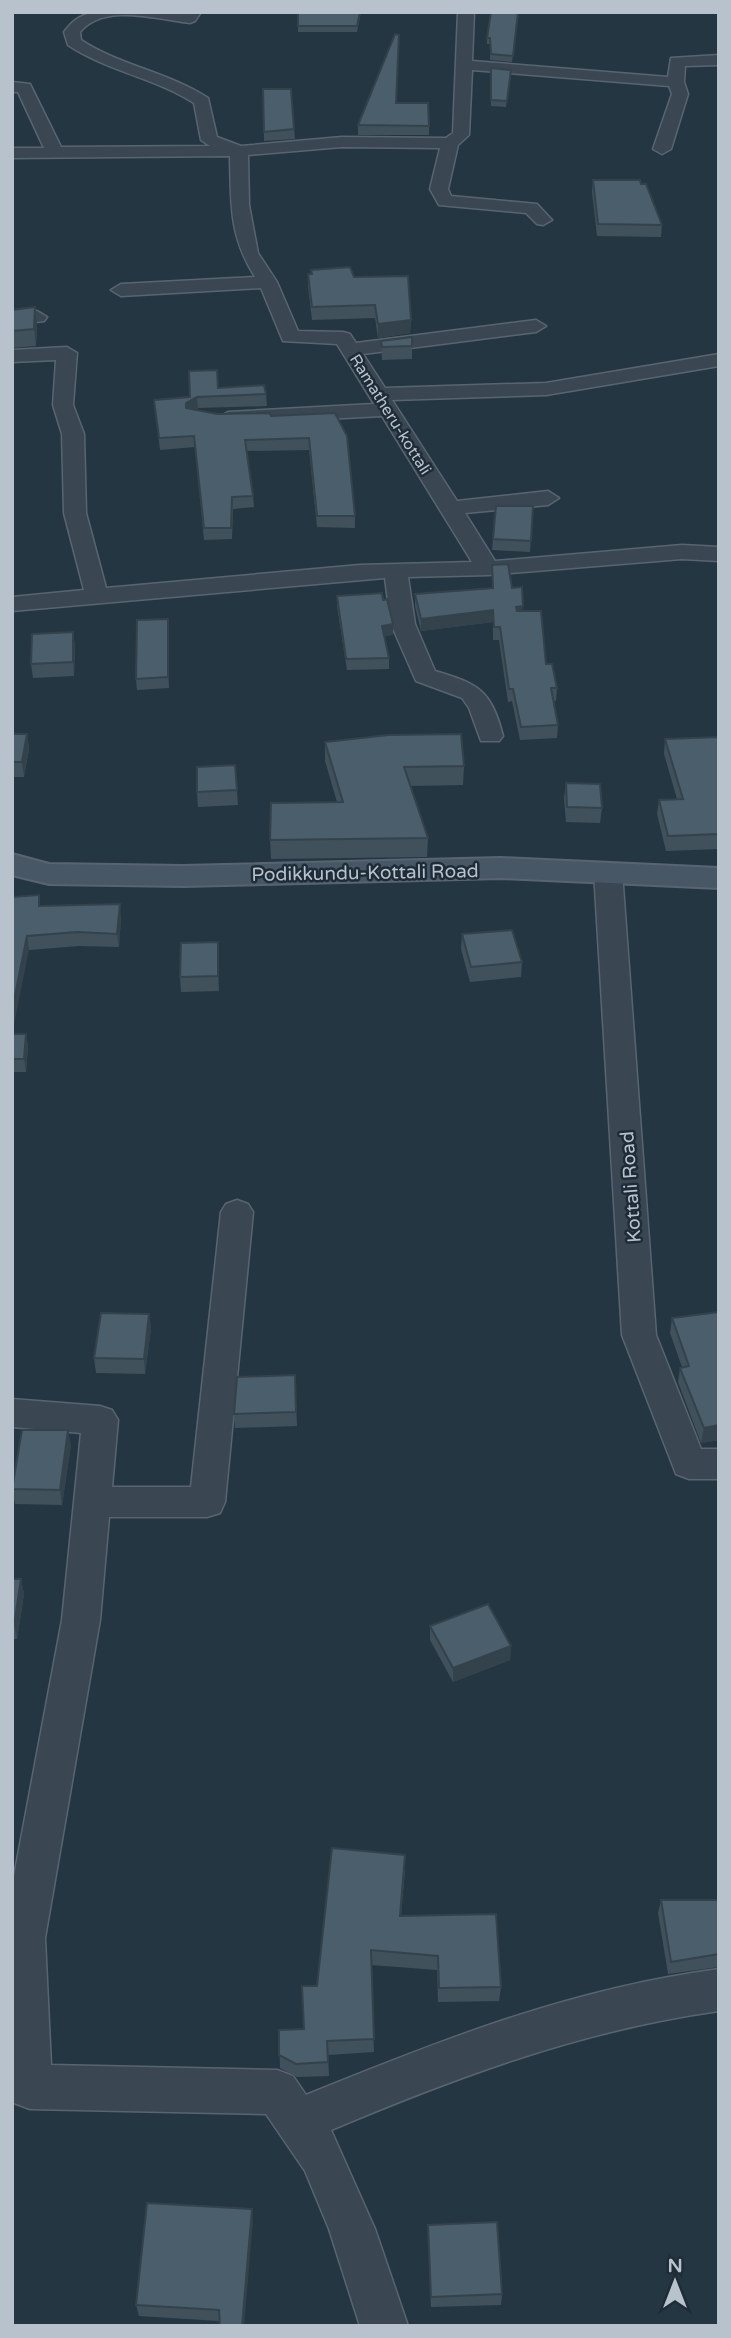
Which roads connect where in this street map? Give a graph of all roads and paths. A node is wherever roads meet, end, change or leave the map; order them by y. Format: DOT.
graph roads {
  1 [pos="112,12"];
  2 [pos="125,12"];
  3 [pos="194,12"];
  4 [pos="466,12"];
  5 [pos="719,61"];
  6 [pos="465,65"];
  7 [pos="676,82"];
  8 [pos="12,87"];
  9 [pos="450,143"];
  10 [pos="662,149"];
  11 [pos="239,150"];
  12 [pos="54,151"];
  13 [pos="12,153"];
  14 [pos="543,220"];
  15 [pos="268,282"];
  16 [pos="121,290"];
  17 [pos="37,317"];
  18 [pos="12,319"];
  19 [pos="536,326"];
  20 [pos="350,350"];
  21 [pos="12,356"];
  22 [pos="719,360"];
  23 [pos="382,402"];
  24 [pos="209,417"];
  25 [pos="548,498"];
  26 [pos="450,508"];
  27 [pos="719,554"];
  28 [pos="488,568"];
  29 [pos="396,571"];
  30 [pos="97,597"];
  31 [pos="12,604"];
  32 [pos="490,736"];
  33 [pos="12,864"];
  34 [pos="608,872"];
  35 [pos="719,878"];
  36 [pos="237,1212"];
  37 [pos="12,1413"];
  38 [pos="719,1464"];
  39 [pos="92,1502"];
  40 [pos="719,1990"];
  41 [pos="298,2121"];
  42 [pos="384,2326"];
  1 -- 11 [label="street"];
  2 -- 3 [label="street"];
  4 -- 6 [label="street"];
  5 -- 7 [label="street"];
  6 -- 7 [label="street"];
  6 -- 9 [label="street"];
  7 -- 10 [label="street"];
  8 -- 12 [label="street"];
  9 -- 11 [label="street"];
  9 -- 14 [label="street"];
  11 -- 12 [label="street"];
  11 -- 15 [label="street"];
  12 -- 13 [label="street"];
  15 -- 16 [label="street"];
  15 -- 20 [label="street, Ramatheru-kottali"];
  17 -- 18 [label="street"];
  19 -- 20 [label="street"];
  20 -- 23 [label="street, Ramatheru-kottali"];
  21 -- 30 [label="street"];
  22 -- 23 [label="street"];
  23 -- 24 [label="street"];
  23 -- 26 [label="street, Ramatheru-kottali"];
  25 -- 26 [label="street"];
  26 -- 28 [label="street, Ramatheru-kottali"];
  27 -- 28 [label="street"];
  28 -- 29 [label="street"];
  29 -- 30 [label="street"];
  29 -- 32 [label="street"];
  30 -- 31 [label="street"];
  33 -- 34 [label="main road, Podikkundu-Kottali Road"];
  34 -- 35 [label="main road, Podikkundu-Kottali Road"];
  34 -- 38 [label="street, Kottali Road"];
  36 -- 39 [label="street"];
  37 -- 39 [label="street"];
  39 -- 41 [label="street"];
  40 -- 41 [label="street"];
  41 -- 42 [label="street"];
}
